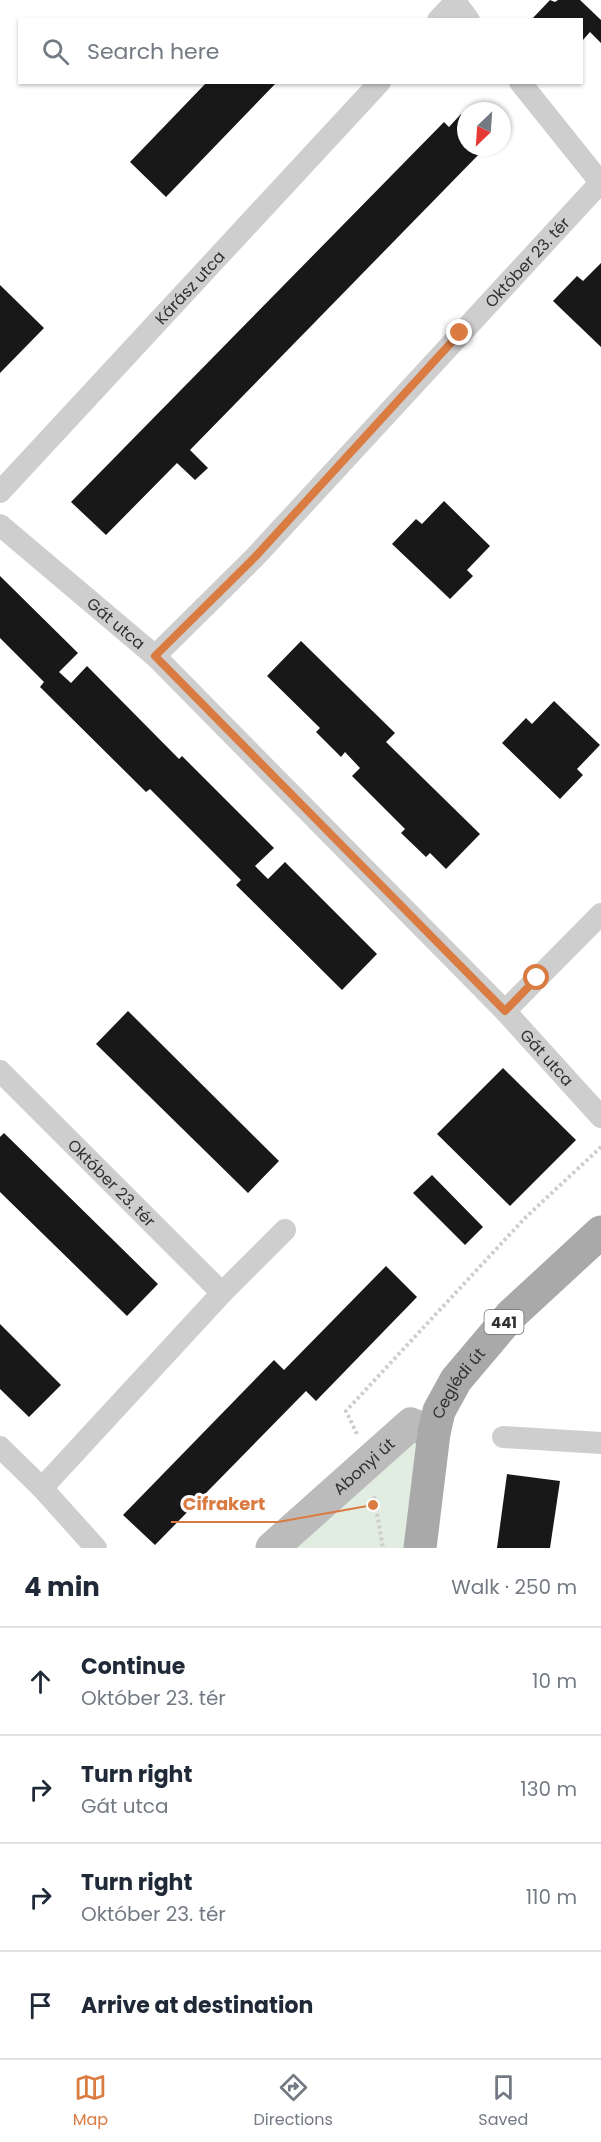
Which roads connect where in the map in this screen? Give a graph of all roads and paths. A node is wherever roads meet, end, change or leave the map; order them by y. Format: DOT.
graph roads {
  1 [pos="455,1"];
  2 [pos="440,18"];
  3 [pos="468,18"];
  4 [pos="378,84"];
  5 [pos="522,84"];
  6 [pos="601,183"];
  7 [pos="0,492"];
  8 [pos="0,525"];
  9 [pos="155,656"];
  10 [pos="601,914"];
  11 [pos="505,1011"];
  12 [pos="0,1071"];
  13 [pos="601,1117"];
  14 [pos="601,1147"];
  15 [pos="285,1230"];
  16 [pos="601,1232"];
  17 [pos="222,1293"];
  18 [pos="434,1433"];
  19 [pos="503,1437"];
  20 [pos="601,1443"];
  21 [pos="0,1447"];
  22 [pos="369,1461"];
  23 [pos="42,1488"];
  24 [pos="96,1548"];
  25 [pos="272,1548"];
  26 [pos="383,1548"];
  27 [pos="420,1548"];
  1 -- 2 [label="street"];
  1 -- 3 [label="street"];
  4 -- 7 [label="street, Kárász utca"];
  5 -- 6 [label="street, Október 23. tér"];
  6 -- 9 [label="street, Október 23. tér"];
  8 -- 9 [label="street, Gát utca"];
  9 -- 11 [label="street, Gát utca"];
  10 -- 11 [label="street"];
  11 -- 13 [label="street, Gát utca"];
  12 -- 17 [label="street, Október 23. tér"];
  14 -- 22 [label="path"];
  15 -- 17 [label="street"];
  16 -- 18 [label="main road, Ceglédi út / 441"];
  17 -- 23 [label="street"];
  18 -- 22 [label="street, Abonyi út"];
  18 -- 27 [label="main road, Ceglédi út / 441"];
  19 -- 20 [label="street"];
  21 -- 23 [label="street"];
  22 -- 25 [label="street, Abonyi út"];
  22 -- 26 [label="path"];
  23 -- 24 [label="street"];
}
